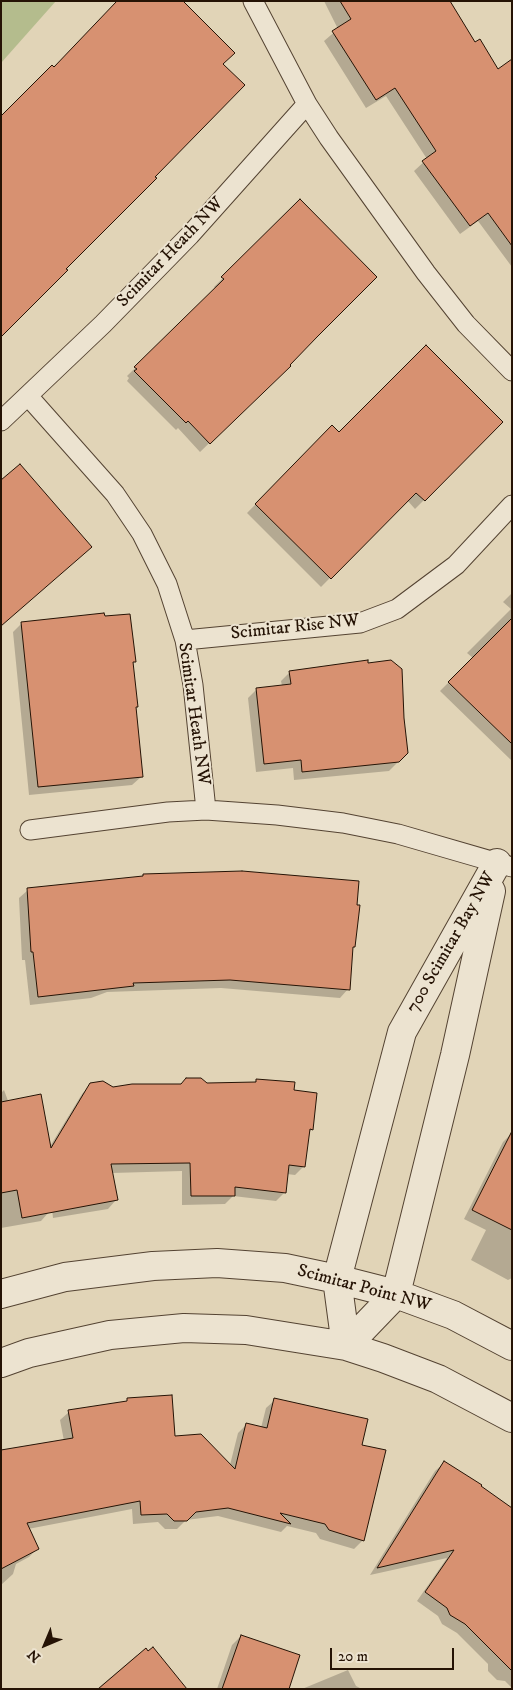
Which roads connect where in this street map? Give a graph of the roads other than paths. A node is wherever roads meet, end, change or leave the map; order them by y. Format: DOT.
graph roads {
  1 [pos="253,1"];
  2 [pos="307,104"];
  3 [pos="512,371"];
  4 [pos="28,396"];
  5 [pos="1,421"];
  6 [pos="512,505"];
  7 [pos="185,640"];
  8 [pos="206,810"];
  9 [pos="30,830"];
  10 [pos="505,865"];
  11 [pos="337,1278"];
  12 [pos="1,1294"];
  13 [pos="396,1294"];
  14 [pos="346,1346"];
  15 [pos="512,1346"];
  16 [pos="1,1363"];
  17 [pos="512,1418"];
  1 -- 2 [label="lane"];
  2 -- 3 [label="lane"];
  2 -- 4 [label="lane, Scimitar Heath NW"];
  4 -- 5 [label="lane, Scimitar Heath NW"];
  4 -- 7 [label="lane, Scimitar Heath NW"];
  6 -- 7 [label="lane, Scimitar Rise NW"];
  7 -- 8 [label="lane, Scimitar Heath NW"];
  8 -- 9 [label="lane, Scimitar Heath NW"];
  8 -- 10 [label="lane, Scimitar Heath NW"];
  10 -- 11 [label="street, 700 Scimitar Bay NW"];
  10 -- 13 [label="street, 700 Scimitar Bay NW"];
  11 -- 12 [label="street, Scimitar Point NW"];
  11 -- 13 [label="street, Scimitar Point NW"];
  11 -- 14 [label="street, 700 Scimitar Bay NW"];
  13 -- 14 [label="street"];
  13 -- 15 [label="street, Scimitar Point NW"];
  14 -- 16 [label="street"];
  14 -- 17 [label="street"];
}
